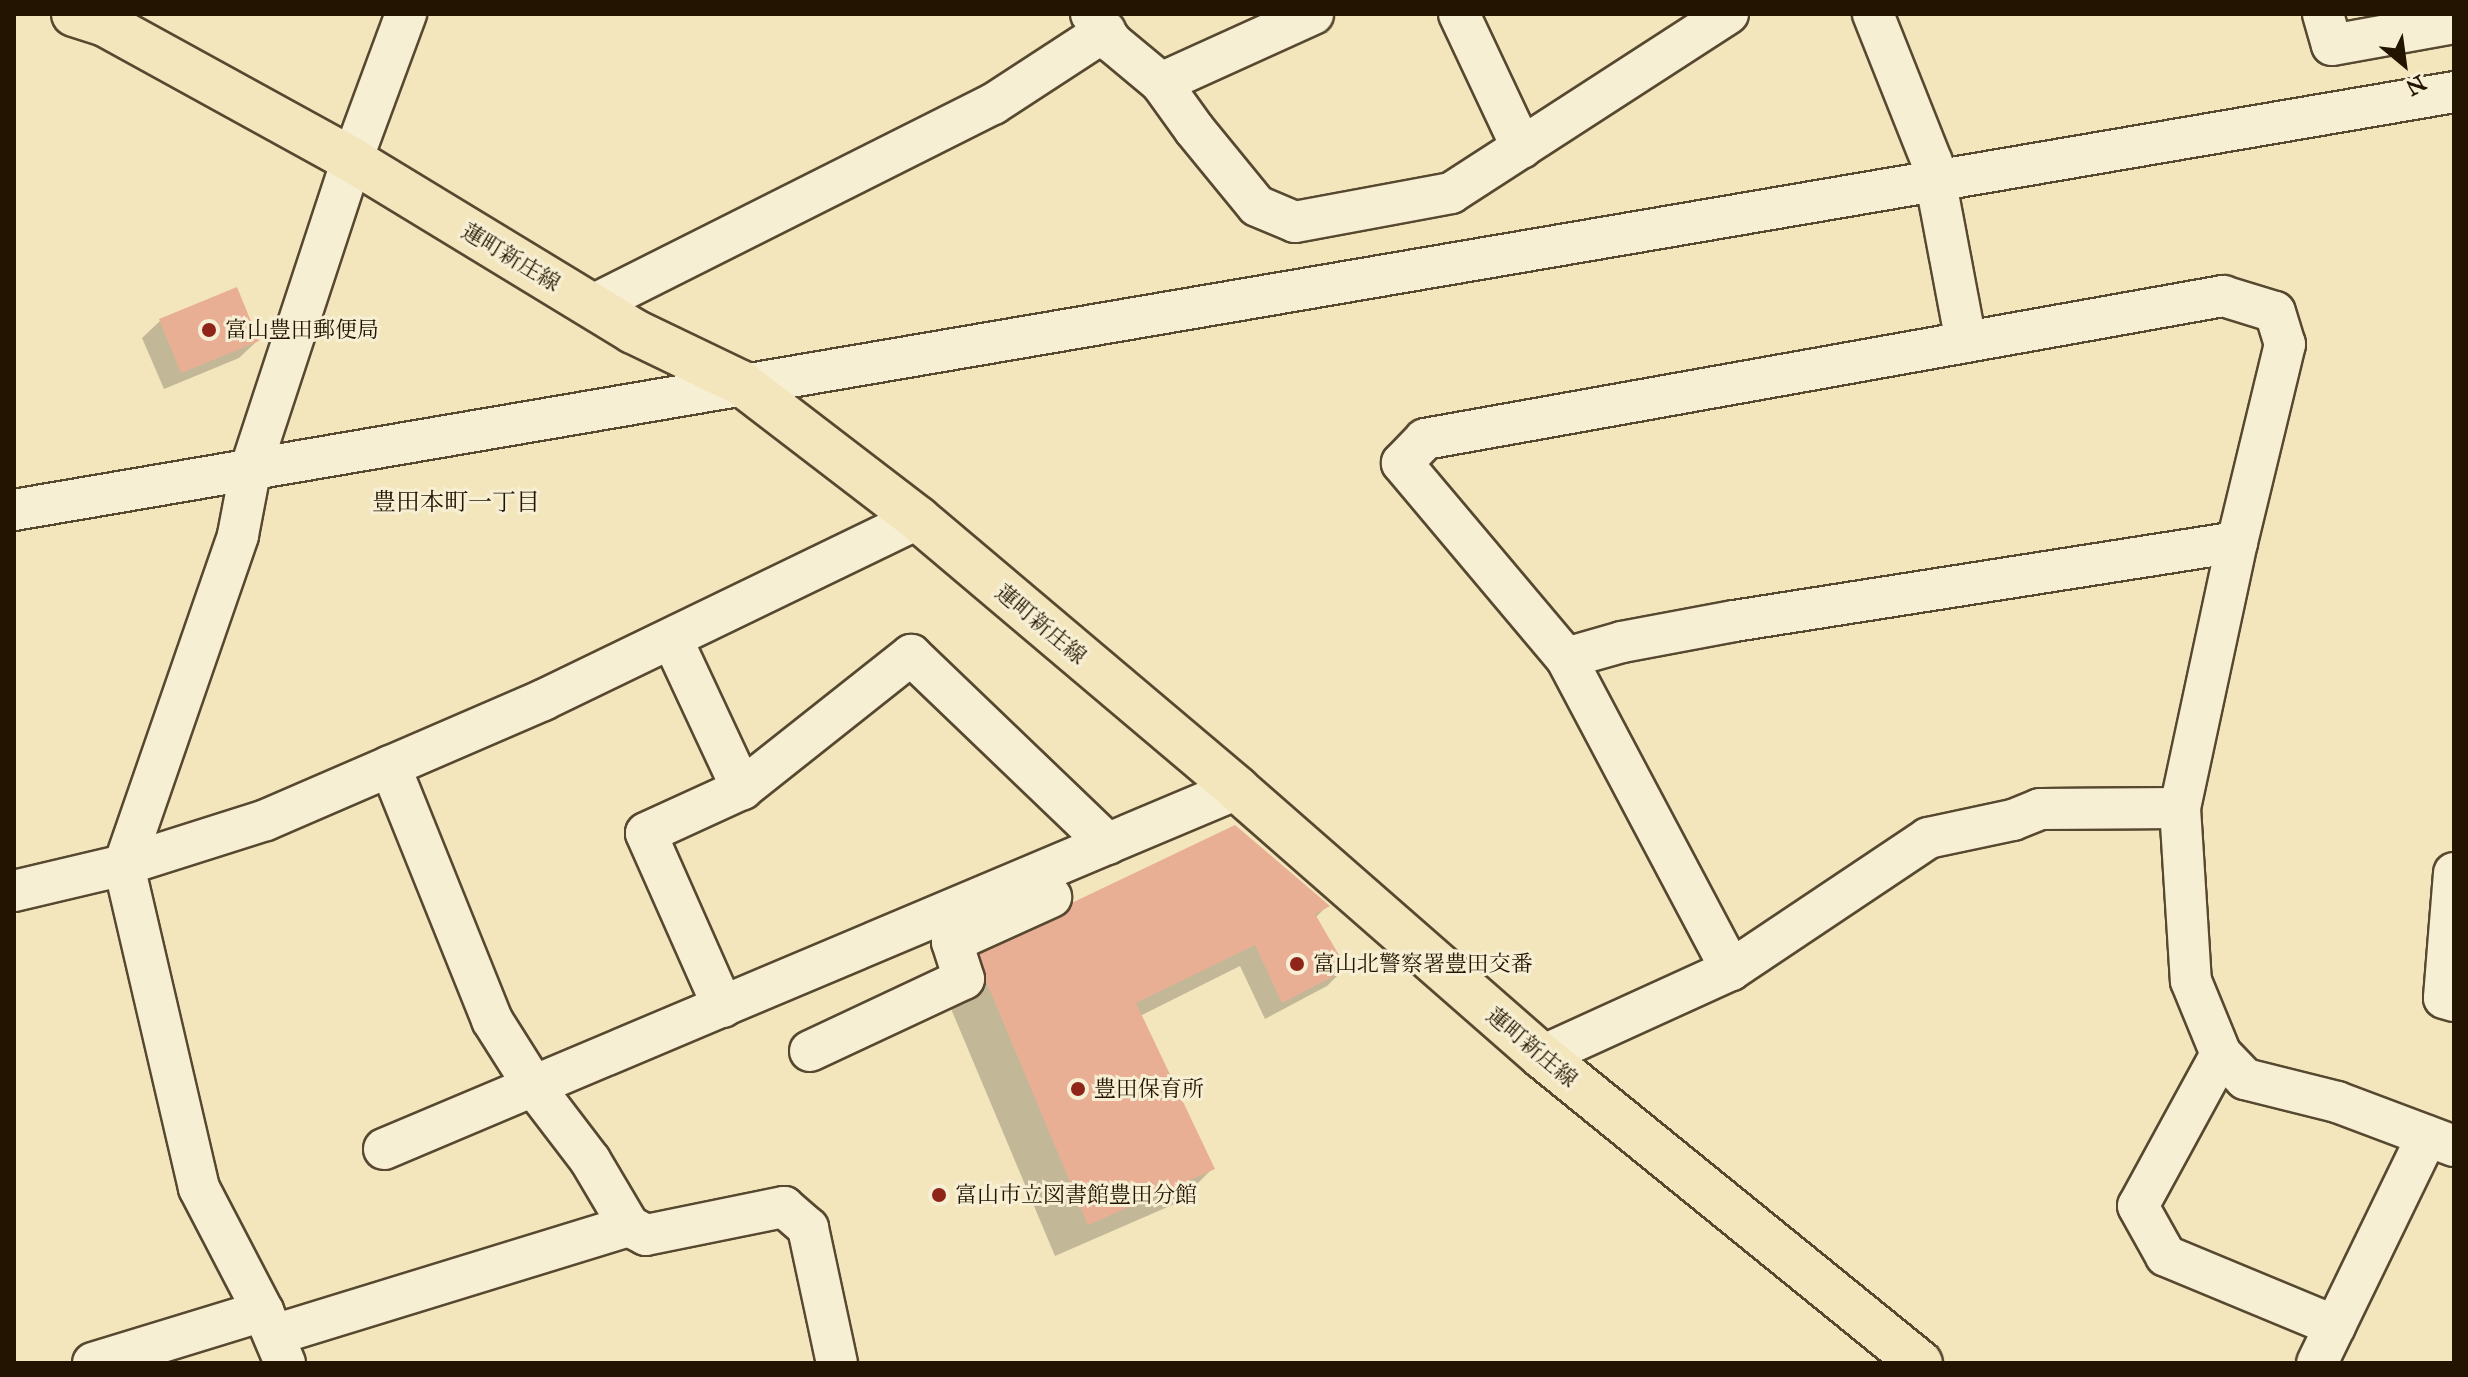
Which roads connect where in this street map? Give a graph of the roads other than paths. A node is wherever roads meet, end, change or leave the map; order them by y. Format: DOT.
graph roads {
  1 [pos="74,14"];
  2 [pos="406,14"];
  3 [pos="1313,14"];
  4 [pos="1459,14"];
  5 [pos="1728,14"];
  6 [pos="1873,14"];
  7 [pos="2323,14"];
  8 [pos="2433,22"];
  9 [pos="1098,23"];
  10 [pos="1161,83"];
  11 [pos="2454,92"];
  12 [pos="1522,148"];
  13 [pos="352,160"];
  14 [pos="1933,182"];
  15 [pos="591,306"];
  16 [pos="1966,342"];
  17 [pos="741,383"];
  18 [pos="251,467"];
  19 [pos="14,510"];
  20 [pos="918,519"];
  21 [pos="2237,542"];
  22 [pos="672,639"];
  23 [pos="1566,658"];
  24 [pos="390,766"];
  25 [pos="742,789"];
  26 [pos="1246,797"];
  27 [pos="2180,808"];
  28 [pos="1108,844"];
  29 [pos="124,865"];
  30 [pos="2454,873"];
  31 [pos="14,891"];
  32 [pos="1731,970"];
  33 [pos="2454,1001"];
  34 [pos="723,1007"];
  35 [pos="810,1051"];
  36 [pos="2221,1054"];
  37 [pos="1542,1056"];
  38 [pos="535,1088"];
  39 [pos="2441,1141"];
  40 [pos="384,1149"];
  41 [pos="629,1226"];
  42 [pos="2335,1326"];
  43 [pos="274,1336"];
  44 [pos="93,1363"];
  45 [pos="837,1363"];
  46 [pos="1920,1363"];
  47 [pos="2317,1363"];
  1 -- 13 [label="main road, 蓮町新庄線"];
  2 -- 13 [label="street"];
  3 -- 10 [label="street"];
  4 -- 12 [label="street"];
  5 -- 12 [label="street"];
  6 -- 14 [label="street"];
  7 -- 8 [label="street"];
  9 -- 10 [label="street"];
  9 -- 15 [label="street"];
  10 -- 12 [label="street"];
  11 -- 14 [label="street"];
  13 -- 15 [label="main road, 蓮町新庄線"];
  13 -- 18 [label="street"];
  14 -- 16 [label="street"];
  14 -- 17 [label="street"];
  15 -- 17 [label="main road, 蓮町新庄線"];
  16 -- 21 [label="street"];
  16 -- 23 [label="street"];
  17 -- 18 [label="street"];
  17 -- 20 [label="main road, 蓮町新庄線"];
  18 -- 19 [label="street"];
  18 -- 29 [label="street"];
  20 -- 22 [label="street"];
  20 -- 26 [label="main road, 蓮町新庄線"];
  21 -- 23 [label="street"];
  21 -- 27 [label="street"];
  22 -- 24 [label="street"];
  22 -- 25 [label="street"];
  23 -- 32 [label="street"];
  24 -- 29 [label="street"];
  24 -- 38 [label="street"];
  25 -- 28 [label="street"];
  25 -- 34 [label="street"];
  26 -- 28 [label="street"];
  26 -- 35 [label="street"];
  26 -- 37 [label="main road, 蓮町新庄線"];
  27 -- 32 [label="street"];
  27 -- 36 [label="street"];
  28 -- 34 [label="street"];
  29 -- 31 [label="street"];
  29 -- 43 [label="street"];
  30 -- 33 [label="street"];
  32 -- 37 [label="street"];
  34 -- 38 [label="street"];
  36 -- 39 [label="street"];
  36 -- 42 [label="street"];
  37 -- 46 [label="main road, 蓮町新庄線"];
  38 -- 40 [label="street"];
  38 -- 41 [label="street"];
  39 -- 42 [label="street"];
  41 -- 43 [label="street"];
  41 -- 45 [label="street"];
  42 -- 47 [label="street"];
  43 -- 44 [label="street"];
}
